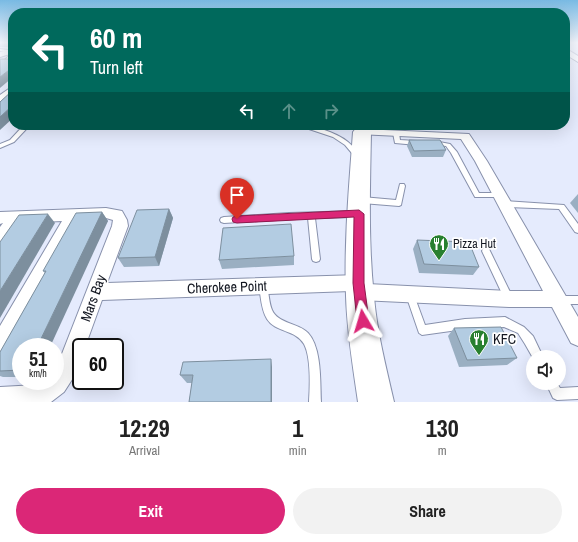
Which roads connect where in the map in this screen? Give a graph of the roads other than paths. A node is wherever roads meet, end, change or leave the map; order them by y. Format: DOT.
graph roads {
  1 [pos="8,93"];
  2 [pos="0,100"];
  3 [pos="22,130"];
  4 [pos="316,130"];
  5 [pos="361,130"];
  6 [pos="378,130"];
  7 [pos="396,133"];
  8 [pos="421,143"];
  9 [pos="429,143"];
  10 [pos="0,146"];
  11 [pos="361,161"];
  12 [pos="402,186"];
  13 [pos="502,199"];
  14 [pos="359,207"];
  15 [pos="73,214"];
  16 [pos="311,216"];
  17 [pos="16,217"];
  18 [pos="0,218"];
  19 [pos="224,220"];
  20 [pos="578,230"];
  21 [pos="0,240"];
  22 [pos="486,251"];
  23 [pos="316,259"];
  24 [pos="263,286"];
  25 [pos="359,288"];
  26 [pos="95,292"];
  27 [pos="410,295"];
  28 [pos="509,299"];
  29 [pos="557,299"];
  30 [pos="578,300"];
  31 [pos="578,336"];
  32 [pos="0,345"];
  33 [pos="534,350"];
  34 [pos="555,390"];
  35 [pos="578,393"];
  36 [pos="0,398"];
  37 [pos="315,402"];
  38 [pos="376,402"];
  1 -- 2 [label="street"];
  3 -- 10 [label="lane"];
  4 -- 11 [label="lane"];
  5 -- 11 [label="main road"];
  6 -- 7 [label="street"];
  7 -- 8 [label="lane"];
  7 -- 13 [label="street"];
  9 -- 13 [label="lane"];
  11 -- 14 [label="main road"];
  12 -- 14 [label="lane"];
  13 -- 20 [label="lane"];
  13 -- 29 [label="street"];
  14 -- 16 [label="lane"];
  14 -- 25 [label="main road"];
  15 -- 17 [label="street"];
  15 -- 26 [label="street, Mars Bay"];
  15 -- 32 [label="street"];
  16 -- 19 [label="lane"];
  16 -- 23 [label="lane"];
  17 -- 18 [label="street"];
  17 -- 21 [label="street"];
  22 -- 28 [label="lane"];
  24 -- 25 [label="street, Cherokee Point"];
  24 -- 26 [label="street, Cherokee Point"];
  24 -- 37 [label="lane"];
  25 -- 27 [label="street, Cherokee Point"];
  25 -- 38 [label="main road"];
  26 -- 36 [label="street, Mars Bay"];
  27 -- 28 [label="street, Cherokee Point"];
  27 -- 33 [label="lane"];
  28 -- 29 [label="street, Cherokee Point"];
  29 -- 30 [label="lane"];
  29 -- 31 [label="street"];
  34 -- 35 [label="lane"];
}
